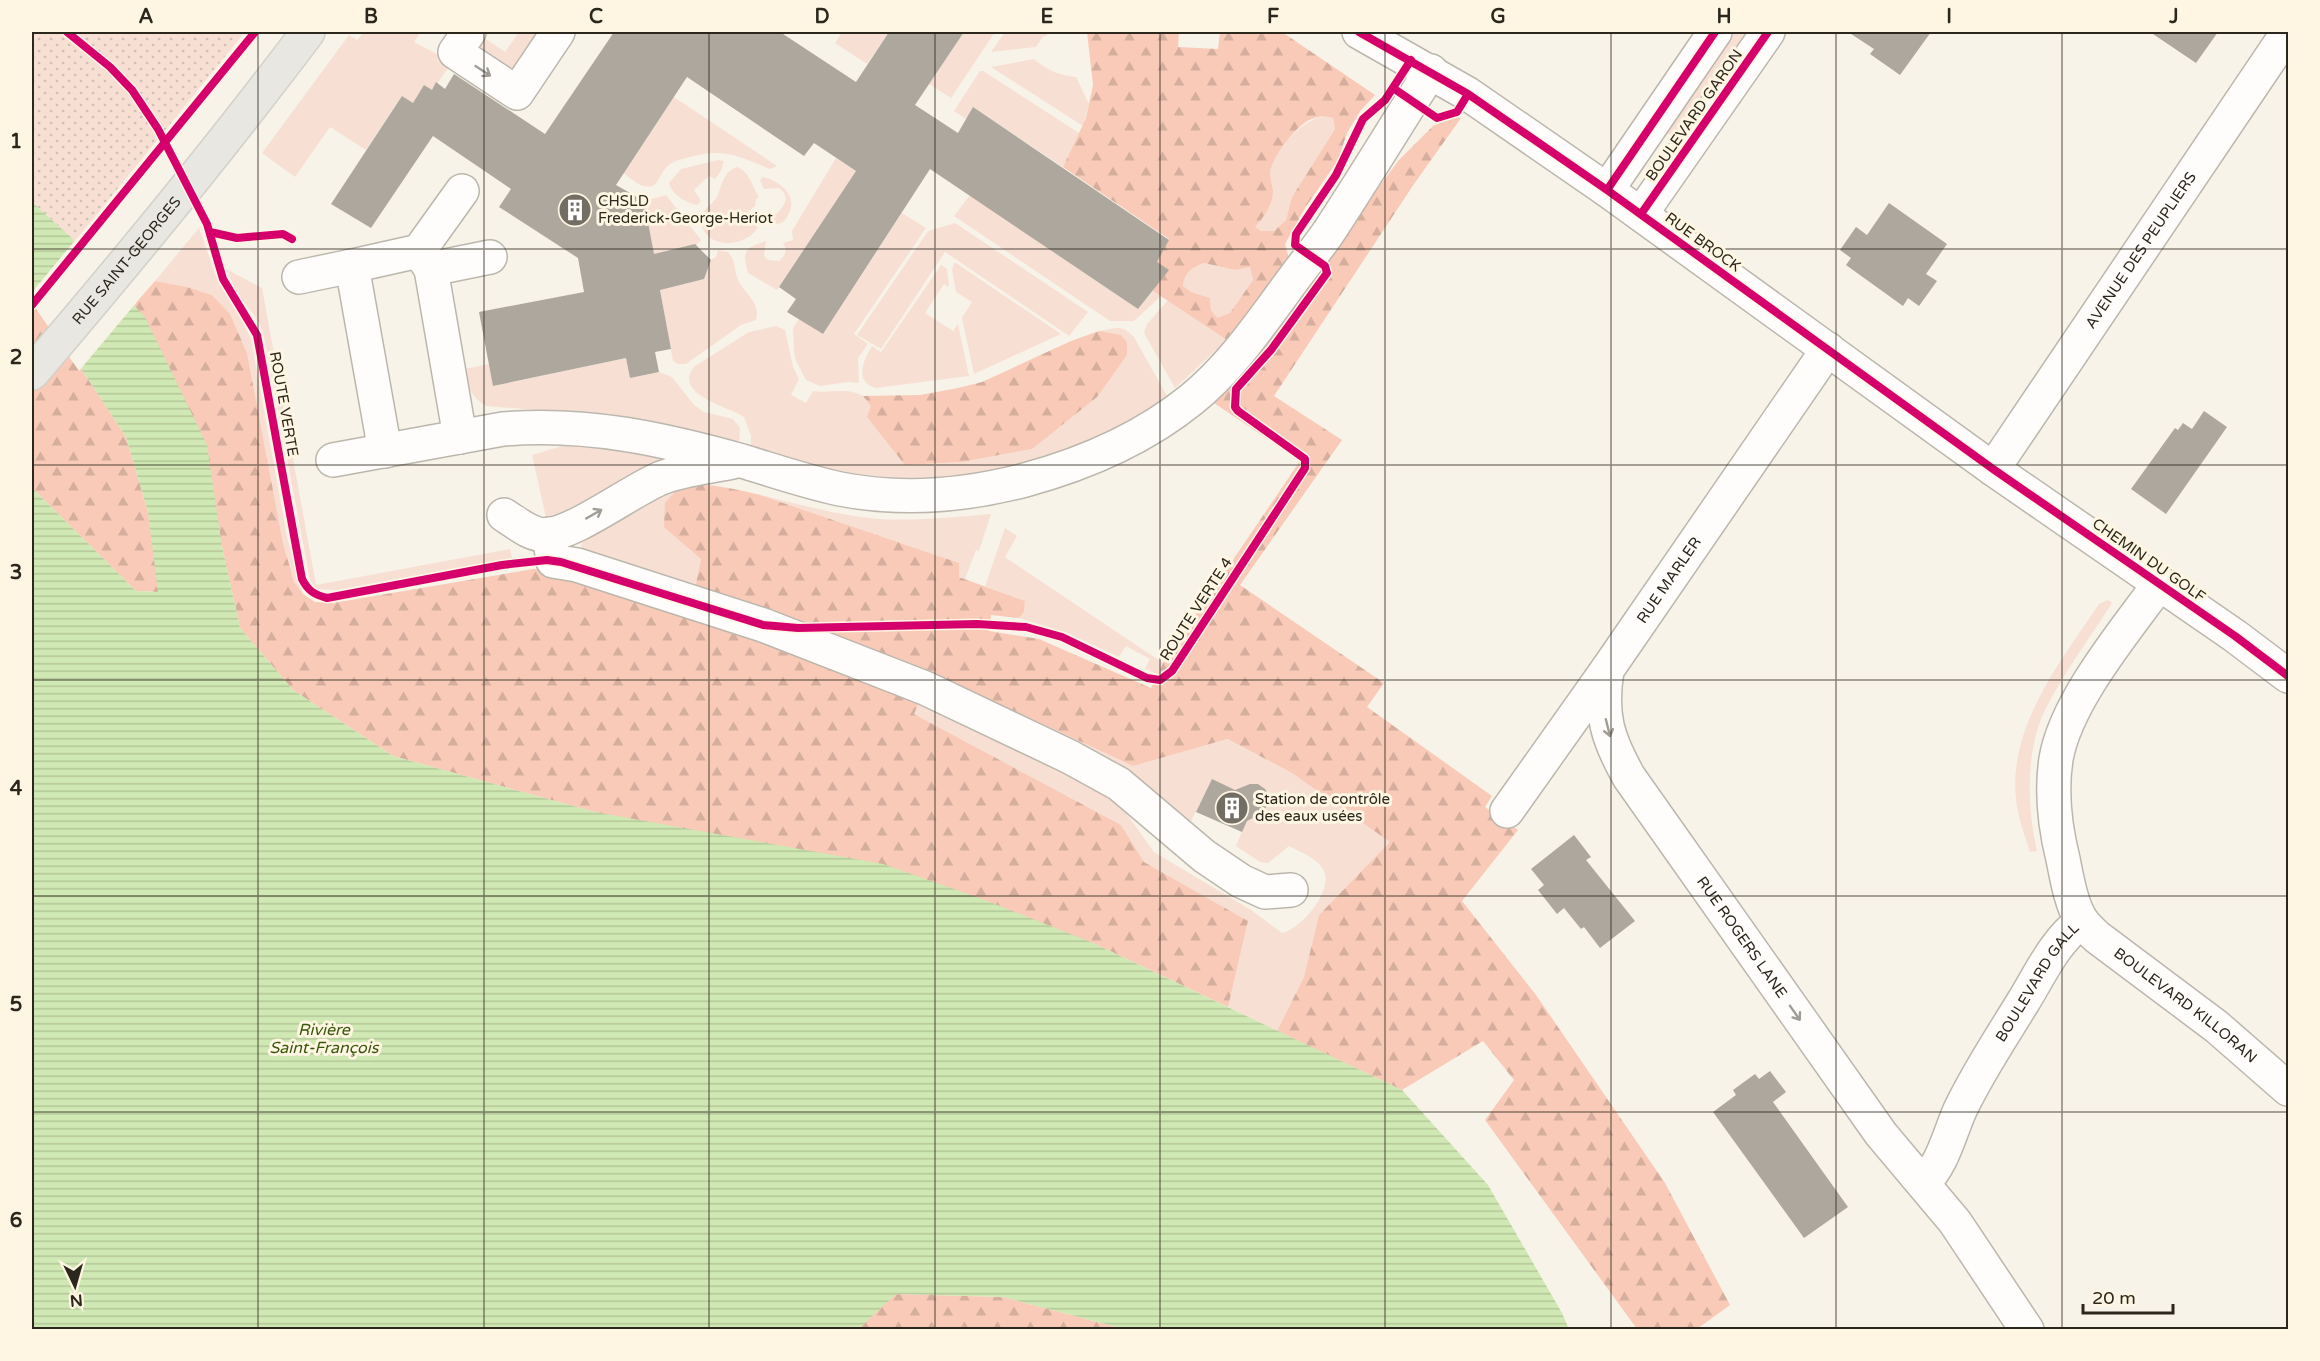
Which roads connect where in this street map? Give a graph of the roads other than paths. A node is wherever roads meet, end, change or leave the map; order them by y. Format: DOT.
graph roads {
  1 [pos="308,32"];
  2 [pos="469,32"];
  3 [pos="558,32"];
  4 [pos="1715,32"];
  5 [pos="1768,32"];
  6 [pos="2288,32"];
  7 [pos="1371,35"];
  8 [pos="1431,71"];
  9 [pos="1607,190"];
  10 [pos="462,191"];
  11 [pos="1641,214"];
  12 [pos="490,257"];
  13 [pos="425,260"];
  14 [pos="352,267"];
  15 [pos="299,277"];
  16 [pos="1828,349"];
  17 [pos="32,373"];
  18 [pos="460,437"];
  19 [pos="385,451"];
  20 [pos="333,460"];
  21 [pos="741,461"];
  22 [pos="1993,468"];
  23 [pos="504,515"];
  24 [pos="549,534"];
  25 [pos="2160,583"];
  26 [pos="1607,670"];
  27 [pos="2289,675"];
  28 [pos="1507,811"];
  29 [pos="1291,890"];
  30 [pos="2082,921"];
  31 [pos="2289,1089"];
  32 [pos="1923,1184"];
  33 [pos="2027,1329"];
  1 -- 17 [label="main road, RUE SAINT-GEORGES"];
  2 -- 3 [label="street, one-way"];
  4 -- 9 [label="street, BOULEVARD GARON"];
  5 -- 11 [label="street, BOULEVARD GARON"];
  6 -- 22 [label="street, AVENUE DES PEUPLIERS"];
  7 -- 8 [label="street, RUE BROCK"];
  8 -- 9 [label="street, RUE BROCK"];
  8 -- 21 [label="street"];
  9 -- 11 [label="street, RUE BROCK"];
  10 -- 13 [label="street"];
  11 -- 16 [label="street, RUE BROCK"];
  12 -- 13 [label="street"];
  13 -- 14 [label="street"];
  13 -- 18 [label="street"];
  14 -- 15 [label="street"];
  14 -- 19 [label="street"];
  16 -- 22 [label="street, RUE BROCK"];
  16 -- 26 [label="street, RUE MARLER"];
  18 -- 19 [label="street"];
  18 -- 21 [label="street"];
  19 -- 20 [label="street"];
  24 -- 21 [label="street, one-way"];
  22 -- 25 [label="street, CHEMIN DU GOLF"];
  23 -- 24 [label="street"];
  24 -- 29 [label="street"];
  25 -- 27 [label="street, CHEMIN DU GOLF"];
  25 -- 30 [label="street, BOULEVARD GALL"];
  26 -- 28 [label="street, RUE MARLER"];
  26 -- 32 [label="street, RUE ROGERS LANE, one-way"];
  30 -- 31 [label="street, BOULEVARD KILLORAN"];
  30 -- 32 [label="street, BOULEVARD GALL"];
  32 -- 33 [label="street"];
}
